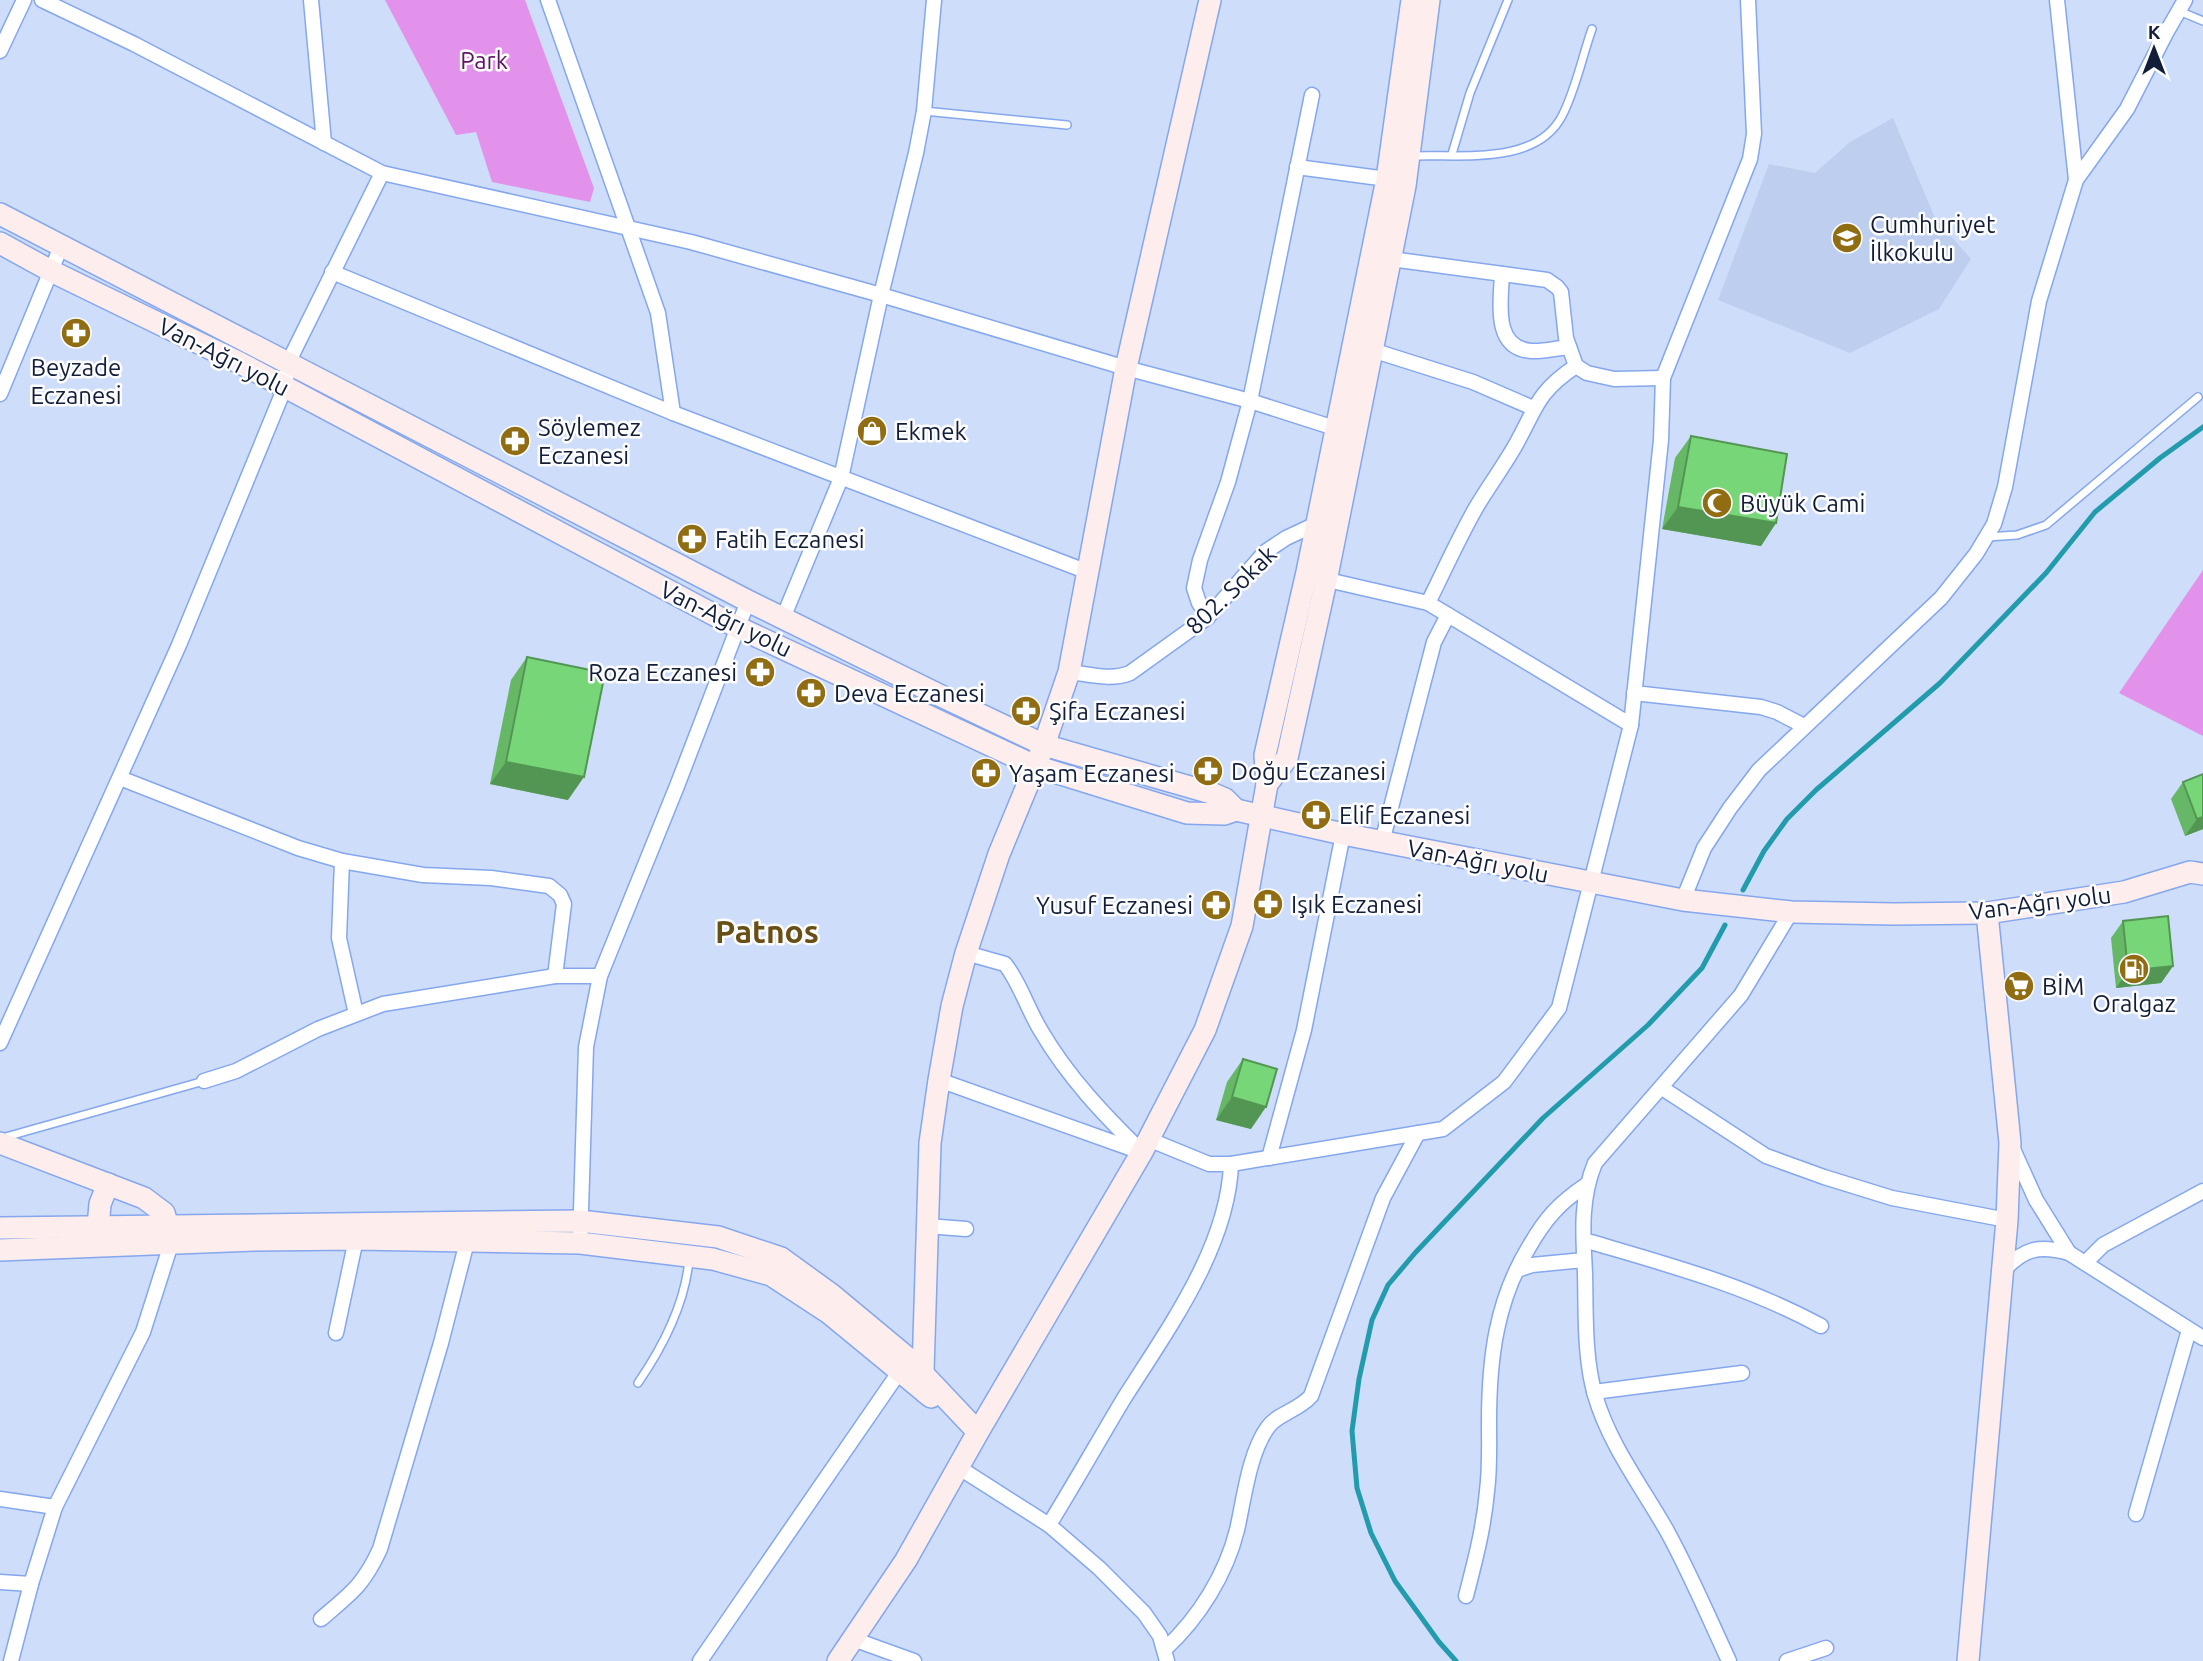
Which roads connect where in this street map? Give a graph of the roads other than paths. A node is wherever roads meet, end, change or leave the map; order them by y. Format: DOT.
graph roads {
  1 [pos="24,0"];
  2 [pos="42,0"];
  3 [pos="312,0"];
  4 [pos="548,0"];
  5 [pos="934,0"];
  6 [pos="1210,0"];
  7 [pos="1412,0"];
  8 [pos="1429,0"];
  9 [pos="1508,0"];
  10 [pos="1748,0"];
  11 [pos="2057,0"];
  12 [pos="2182,6"];
  13 [pos="2203,20"];
  14 [pos="1592,29"];
  15 [pos="0,51"];
  16 [pos="1312,95"];
  17 [pos="924,111"];
  18 [pos="1067,125"];
  19 [pos="324,143"];
  20 [pos="1452,154"];
  21 [pos="1409,156"];
  22 [pos="1297,167"];
  23 [pos="382,173"];
  24 [pos="1387,179"];
  25 [pos="2076,180"];
  26 [pos="0,214"];
  27 [pos="627,228"];
  28 [pos="0,243"];
  29 [pos="62,244"];
  30 [pos="1391,259"];
  31 [pos="51,271"];
  32 [pos="332,272"];
  33 [pos="1502,274"];
  34 [pos="881,295"];
  35 [pos="1569,347"];
  36 [pos="1372,350"];
  37 [pos="288,363"];
  38 [pos="1576,366"];
  39 [pos="1126,368"];
  40 [pos="1663,378"];
  41 [pos="285,387"];
  42 [pos="0,394"];
  43 [pos="2198,397"];
  44 [pos="1250,401"];
  45 [pos="1533,408"];
  46 [pos="673,413"];
  47 [pos="1346,431"];
  48 [pos="841,478"];
  49 [pos="1317,524"];
  50 [pos="1986,537"];
  51 [pos="1088,572"];
  52 [pos="1307,572"];
  53 [pos="1326,581"];
  54 [pos="748,601"];
  55 [pos="1428,603"];
  56 [pos="1448,615"];
  57 [pos="1208,617"];
  58 [pos="783,618"];
  59 [pos="737,627"];
  60 [pos="1069,672"];
  61 [pos="1634,693"];
  62 [pos="1630,725"];
  63 [pos="1804,726"];
  64 [pos="1044,745"];
  65 [pos="1035,766"];
  66 [pos="120,778"];
  67 [pos="1267,784"];
  68 [pos="1236,810"];
  69 [pos="1262,816"];
  70 [pos="1343,834"];
  71 [pos="1382,842"];
  72 [pos="342,861"];
  73 [pos="2199,869"];
  74 [pos="1591,883"];
  75 [pos="1683,900"];
  76 [pos="1791,912"];
  77 [pos="1987,913"];
  78 [pos="966,953"];
  79 [pos="555,976"];
  80 [pos="600,976"];
  81 [pos="356,1014"];
  82 [pos="0,1043"];
  83 [pos="939,1080"];
  84 [pos="204,1081"];
  85 [pos="1662,1088"];
  86 [pos="1418,1133"];
  87 [pos="0,1141"];
  88 [pos="2010,1143"];
  89 [pos="1145,1146"];
  90 [pos="1269,1158"];
  91 [pos="1231,1164"];
  92 [pos="108,1184"];
  93 [pos="1586,1185"];
  94 [pos="2203,1191"];
  95 [pos="2007,1220"];
  96 [pos="580,1221"];
  97 [pos="927,1226"];
  98 [pos="0,1228"];
  99 [pos="967,1229"];
  100 [pos="469,1232"];
  101 [pos="170,1234"];
  102 [pos="97,1236"];
  103 [pos="356,1239"];
  104 [pos="1584,1240"];
  105 [pos="580,1243"];
  106 [pos="0,1250"];
  107 [pos="2069,1253"];
  108 [pos="690,1256"];
  109 [pos="1584,1261"];
  110 [pos="2085,1263"];
  111 [pos="1517,1270"];
  112 [pos="2002,1272"];
  113 [pos="1821,1326"];
  114 [pos="2189,1329"];
  115 [pos="336,1333"];
  116 [pos="2203,1338"];
  117 [pos="1742,1373"];
  118 [pos="914,1374"];
  119 [pos="638,1383"];
  120 [pos="1594,1392"];
  121 [pos="978,1432"];
  122 [pos="958,1467"];
  123 [pos="0,1499"];
  124 [pos="55,1507"];
  125 [pos="2136,1514"];
  126 [pos="1049,1525"];
  127 [pos="0,1581"];
  128 [pos="31,1584"];
  129 [pos="1466,1596"];
  130 [pos="321,1619"];
  131 [pos="853,1639"];
  132 [pos="1826,1648"];
  133 [pos="1166,1655"];
  134 [pos="10,1661"];
  135 [pos="700,1661"];
  136 [pos="838,1661"];
  137 [pos="914,1661"];
  138 [pos="1729,1661"];
  139 [pos="1787,1661"];
  140 [pos="1968,1661"];
  1 -- 15 [label="street"];
  2 -- 19 [label="street"];
  3 -- 19 [label="street"];
  4 -- 27 [label="street"];
  5 -- 17 [label="street"];
  6 -- 39 [label="main road"];
  7 -- 24 [label="main road"];
  8 -- 21 [label="main road"];
  9 -- 20 [label="lane"];
  10 -- 40 [label="street"];
  11 -- 25 [label="street"];
  12 -- 13 [label="lane"];
  12 -- 25 [label="street"];
  14 -- 20 [label="lane"];
  16 -- 22 [label="street"];
  17 -- 18 [label="lane"];
  17 -- 34 [label="street"];
  19 -- 23 [label="street"];
  20 -- 21 [label="lane"];
  21 -- 30 [label="main road"];
  22 -- 24 [label="street"];
  22 -- 44 [label="street"];
  23 -- 27 [label="street"];
  23 -- 32 [label="street"];
  24 -- 47 [label="main road"];
  25 -- 50 [label="street"];
  26 -- 29 [label="main road"];
  27 -- 34 [label="street"];
  27 -- 46 [label="street"];
  28 -- 31 [label="main road, Van-Ağrı yolu"];
  29 -- 31 [label="street"];
  29 -- 37 [label="main road"];
  30 -- 33 [label="street"];
  30 -- 36 [label="main road"];
  31 -- 41 [label="main road, Van-Ağrı yolu"];
  31 -- 42 [label="street"];
  32 -- 37 [label="street"];
  32 -- 46 [label="street"];
  33 -- 35 [label="street"];
  33 -- 35 [label="street"];
  34 -- 39 [label="street"];
  34 -- 48 [label="street"];
  35 -- 38 [label="street"];
  36 -- 45 [label="street"];
  36 -- 47 [label="main road"];
  37 -- 41 [label="street"];
  37 -- 54 [label="main road"];
  38 -- 40 [label="street"];
  38 -- 45 [label="street"];
  39 -- 44 [label="street"];
  39 -- 51 [label="main road"];
  40 -- 61 [label="street"];
  41 -- 59 [label="main road, Van-Ağrı yolu"];
  41 -- 66 [label="street"];
  43 -- 50 [label="lane"];
  44 -- 47 [label="street"];
  44 -- 57 [label="street"];
  45 -- 55 [label="street"];
  46 -- 48 [label="street"];
  47 -- 49 [label="main road"];
  47 -- 53 [label="main road"];
  48 -- 51 [label="street"];
  48 -- 58 [label="street"];
  49 -- 52 [label="main road"];
  49 -- 57 [label="street, 802. Sokak"];
  50 -- 63 [label="street"];
  51 -- 60 [label="main road"];
  52 -- 53 [label="street"];
  52 -- 67 [label="main road"];
  53 -- 55 [label="street"];
  53 -- 67 [label="main road"];
  54 -- 58 [label="main road"];
  54 -- 59 [label="street"];
  55 -- 56 [label="street"];
  56 -- 62 [label="street"];
  56 -- 71 [label="street"];
  57 -- 60 [label="street, 802. Sokak"];
  58 -- 64 [label="main road"];
  59 -- 65 [label="main road, Van-Ağrı yolu"];
  59 -- 80 [label="street"];
  60 -- 64 [label="main road"];
  61 -- 62 [label="street"];
  61 -- 63 [label="street"];
  62 -- 74 [label="street"];
  63 -- 75 [label="street"];
  64 -- 65 [label="main road"];
  64 -- 68 [label="main road"];
  65 -- 68 [label="main road, Van-Ağrı yolu"];
  65 -- 78 [label="main road"];
  66 -- 72 [label="street"];
  66 -- 82 [label="street"];
  67 -- 69 [label="main road"];
  68 -- 69 [label="main road, Van-Ağrı yolu"];
  69 -- 70 [label="main road, Van-Ağrı yolu"];
  69 -- 89 [label="main road"];
  70 -- 71 [label="main road, Van-Ağrı yolu"];
  70 -- 90 [label="street"];
  71 -- 74 [label="main road, Van-Ağrı yolu"];
  72 -- 79 [label="street"];
  72 -- 81 [label="street"];
  73 -- 77 [label="main road, Van-Ağrı yolu"];
  74 -- 75 [label="main road, Van-Ağrı yolu"];
  74 -- 86 [label="street"];
  75 -- 76 [label="main road, Van-Ağrı yolu"];
  76 -- 77 [label="main road, Van-Ağrı yolu"];
  76 -- 85 [label="street"];
  77 -- 88 [label="main road"];
  78 -- 83 [label="main road"];
  78 -- 89 [label="street"];
  79 -- 80 [label="street"];
  79 -- 81 [label="street"];
  80 -- 96 [label="street"];
  81 -- 84 [label="street"];
  83 -- 89 [label="street"];
  83 -- 97 [label="main road"];
  84 -- 87 [label="lane"];
  85 -- 93 [label="street"];
  85 -- 95 [label="street"];
  86 -- 90 [label="street"];
  86 -- 133 [label="street"];
  87 -- 92 [label="main road"];
  88 -- 95 [label="main road"];
  88 -- 107 [label="street"];
  89 -- 91 [label="street"];
  89 -- 121 [label="main road"];
  90 -- 91 [label="street"];
  91 -- 126 [label="street"];
  92 -- 101 [label="main road"];
  92 -- 102 [label="main road"];
  93 -- 104 [label="street"];
  93 -- 111 [label="street"];
  94 -- 110 [label="street"];
  95 -- 112 [label="main road"];
  96 -- 100 [label="main road"];
  96 -- 105 [label="street"];
  96 -- 118 [label="main road"];
  97 -- 99 [label="street"];
  97 -- 118 [label="main road"];
  98 -- 102 [label="main road"];
  100 -- 101 [label="main road"];
  100 -- 103 [label="main road"];
  100 -- 105 [label="main road"];
  100 -- 130 [label="street"];
  101 -- 102 [label="main road"];
  101 -- 103 [label="main road"];
  101 -- 124 [label="street"];
  102 -- 106 [label="main road"];
  103 -- 115 [label="street"];
  104 -- 109 [label="street"];
  104 -- 113 [label="street"];
  105 -- 108 [label="main road"];
  107 -- 110 [label="street"];
  107 -- 112 [label="street"];
  108 -- 118 [label="main road"];
  108 -- 119 [label="lane"];
  109 -- 111 [label="street"];
  109 -- 120 [label="street"];
  110 -- 114 [label="street"];
  111 -- 129 [label="street"];
  112 -- 140 [label="main road"];
  114 -- 116 [label="street"];
  114 -- 125 [label="street"];
  117 -- 120 [label="street"];
  118 -- 121 [label="main road"];
  118 -- 135 [label="street"];
  120 -- 138 [label="street"];
  121 -- 122 [label="main road"];
  122 -- 126 [label="street"];
  122 -- 131 [label="main road"];
  123 -- 124 [label="street"];
  124 -- 128 [label="street"];
  126 -- 133 [label="street"];
  127 -- 128 [label="street"];
  128 -- 134 [label="street"];
  131 -- 136 [label="main road"];
  131 -- 137 [label="street"];
  132 -- 139 [label="street"];
}
